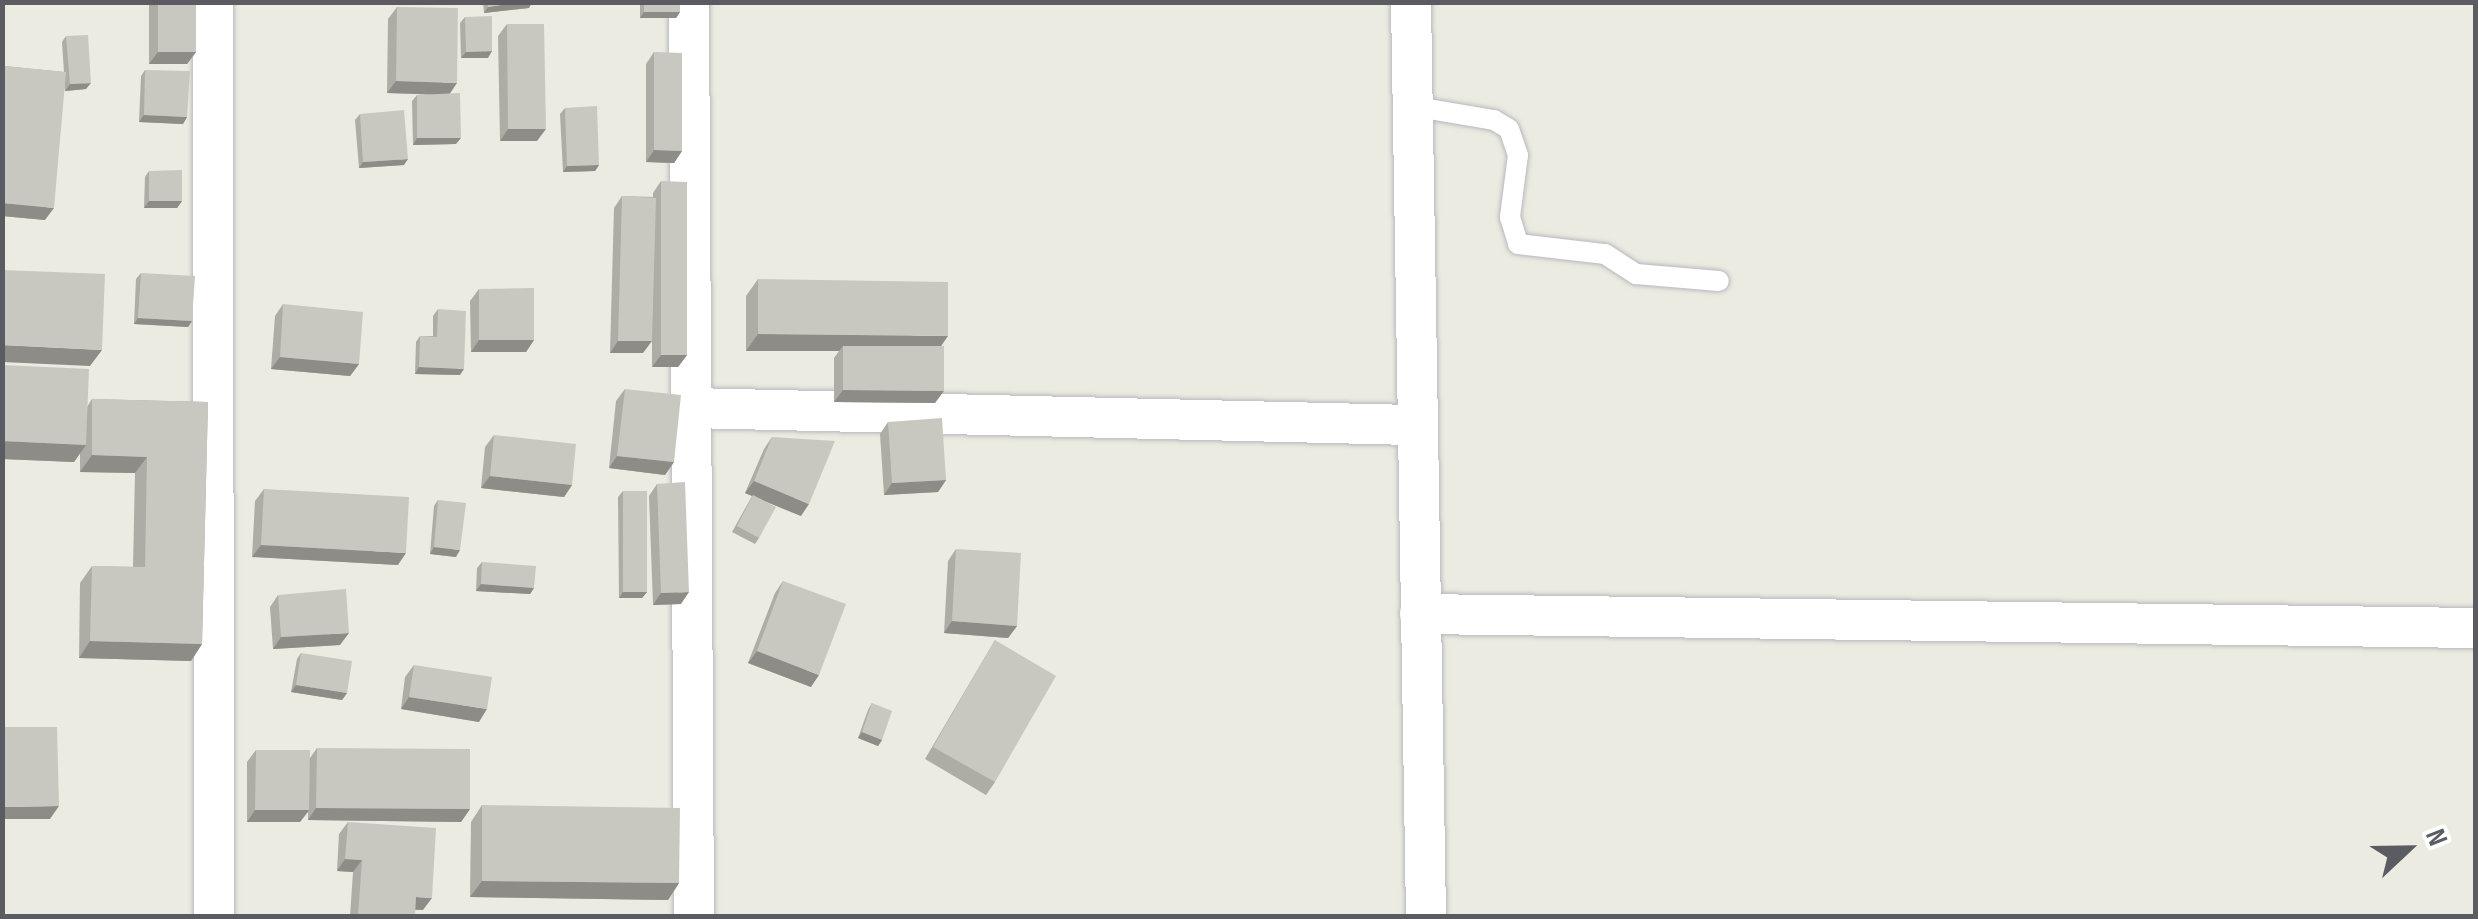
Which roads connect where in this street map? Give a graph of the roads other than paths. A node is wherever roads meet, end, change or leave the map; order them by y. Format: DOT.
graph roads {
  1 [pos="213,2"];
  2 [pos="689,2"];
  3 [pos="1411,2"];
  4 [pos="1412,106"];
  5 [pos="1719,280"];
  6 [pos="691,408"];
  7 [pos="1416,425"];
  8 [pos="1420,614"];
  9 [pos="2476,628"];
  10 [pos="214,916"];
  11 [pos="694,916"];
  12 [pos="1426,916"];
  1 -- 10 [label="street"];
  2 -- 6 [label="street"];
  3 -- 4 [label="street"];
  4 -- 5 [label="lane"];
  4 -- 7 [label="street"];
  6 -- 7 [label="street"];
  6 -- 11 [label="street"];
  7 -- 8 [label="street"];
  8 -- 9 [label="street"];
  8 -- 12 [label="street"];
}
